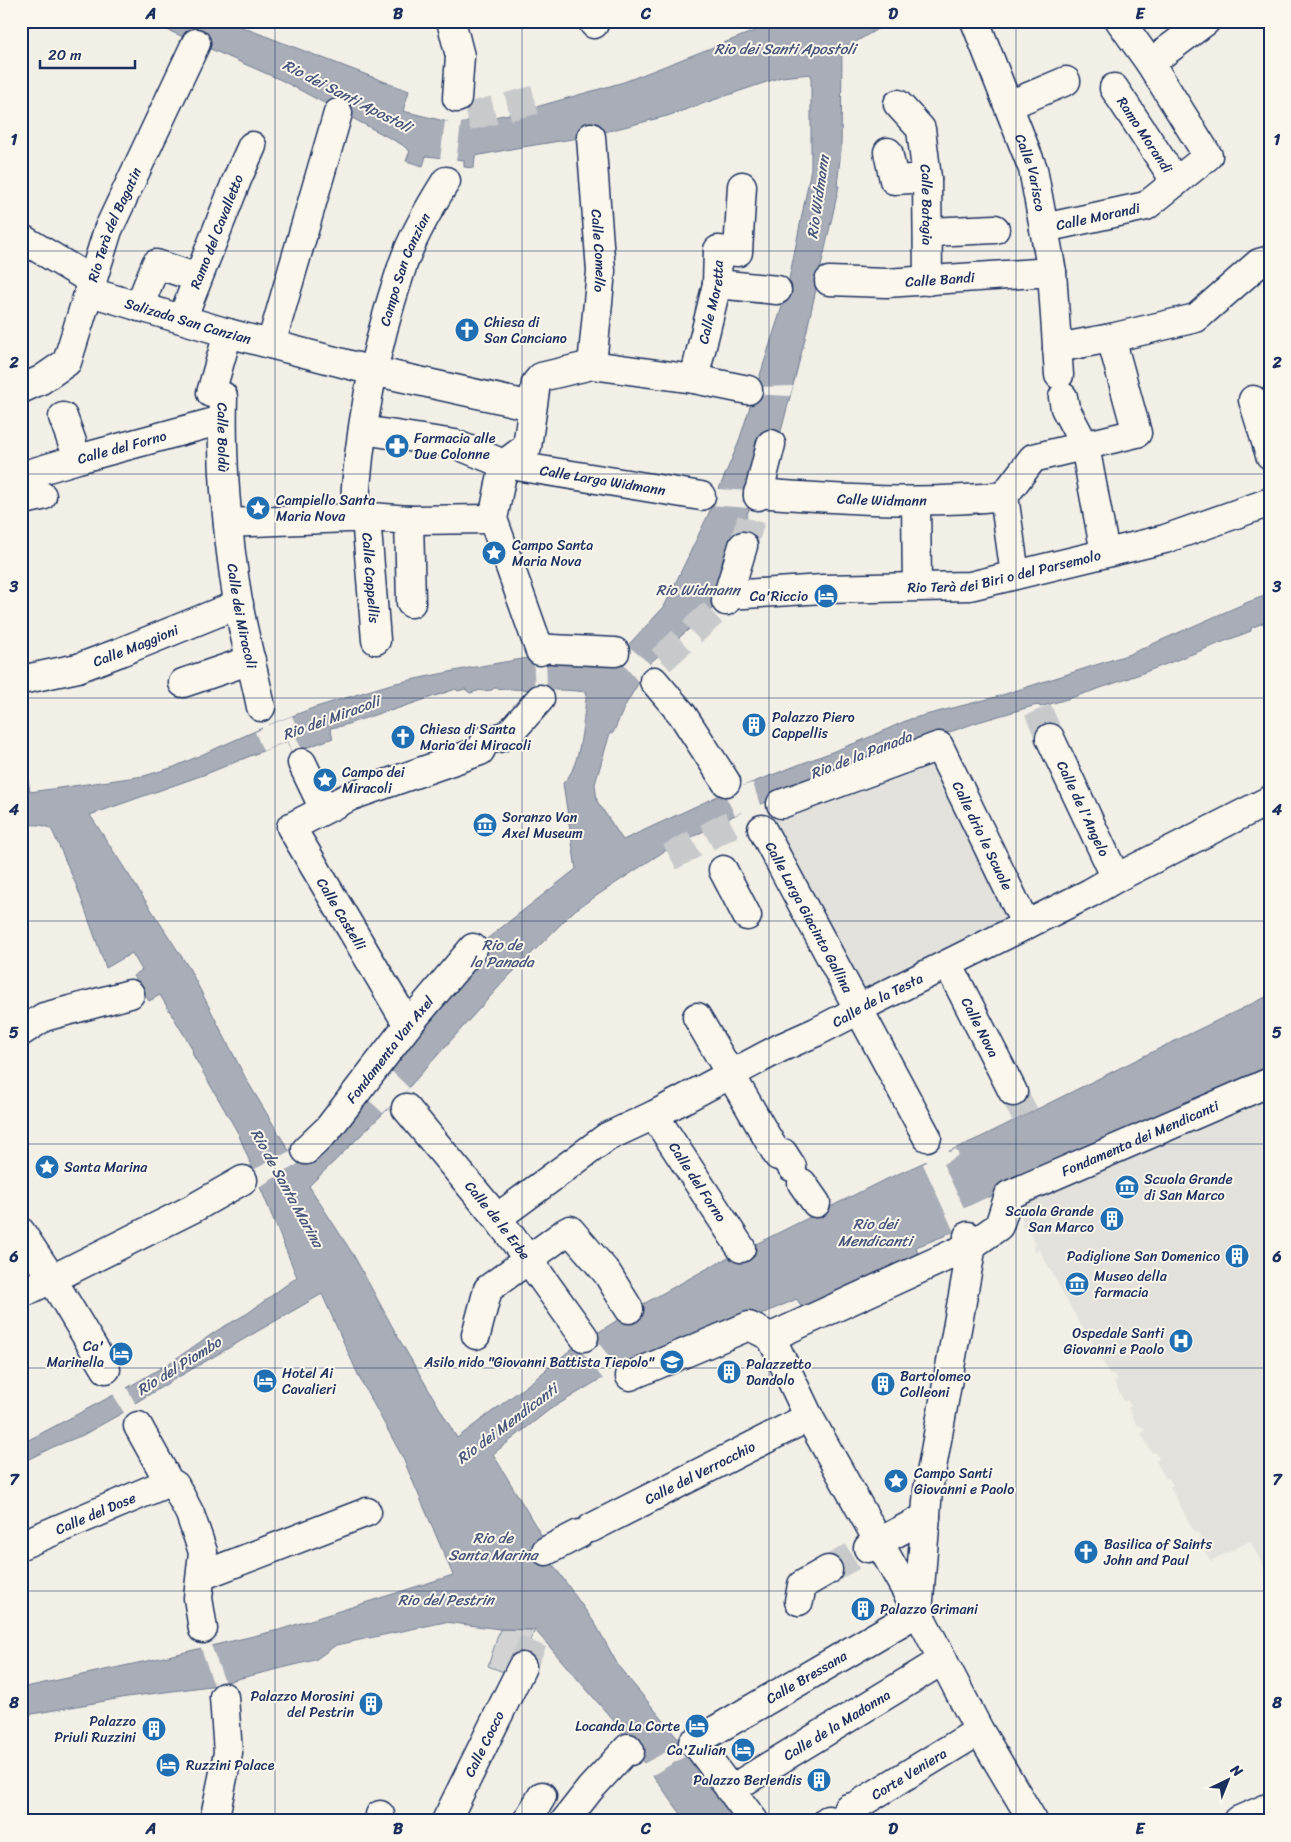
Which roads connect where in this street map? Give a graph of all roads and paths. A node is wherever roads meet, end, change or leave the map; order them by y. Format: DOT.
graph roads {
  1 [pos="451,21"];
  2 [pos="975,21"];
  3 [pos="1120,21"];
  4 [pos="1196,28"];
  5 [pos="196,43"];
  6 [pos="1150,63"];
  7 [pos="1066,81"];
  8 [pos="1114,88"];
  9 [pos="457,98"];
  10 [pos="898,104"];
  11 [pos="1009,105"];
  12 [pos="338,113"];
  13 [pos="591,137"];
  14 [pos="252,146"];
  15 [pos="888,152"];
  16 [pos="927,178"];
  17 [pos="446,181"];
  18 [pos="1176,182"];
  19 [pos="742,186"];
  20 [pos="1044,228"];
  21 [pos="995,229"];
  22 [pos="929,232"];
  23 [pos="21,238"];
  24 [pos="1265,262"];
  25 [pos="1052,272"];
  26 [pos="189,275"];
  27 [pos="829,281"];
  28 [pos="928,281"];
  29 [pos="716,284"];
  30 [pos="90,289"];
  31 [pos="777,290"];
  32 [pos="139,307"];
  33 [pos="182,319"];
  34 [pos="228,333"];
  35 [pos="1111,338"];
  36 [pos="1056,340"];
  37 [pos="271,344"];
  38 [pos="602,365"];
  39 [pos="374,367"];
  40 [pos="694,379"];
  41 [pos="21,389"];
  42 [pos="748,390"];
  43 [pos="534,394"];
  44 [pos="1252,400"];
  45 [pos="63,416"];
  46 [pos="222,420"];
  47 [pos="363,430"];
  48 [pos="771,444"];
  49 [pos="1085,448"];
  50 [pos="76,452"];
  51 [pos="1270,455"];
  52 [pos="504,464"];
  53 [pos="21,476"];
  54 [pos="701,496"];
  55 [pos="1004,496"];
  56 [pos="916,502"];
  57 [pos="1270,502"];
  58 [pos="360,517"];
  59 [pos="494,518"];
  60 [pos="409,520"];
  61 [pos="228,523"];
  62 [pos="743,546"];
  63 [pos="1105,554"];
  64 [pos="1015,575"];
  65 [pos="917,586"];
  66 [pos="411,603"];
  67 [pos="239,604"];
  68 [pos="376,640"];
  69 [pos="615,652"];
  70 [pos="251,660"];
  71 [pos="25,679"];
  72 [pos="654,681"];
  73 [pos="183,683"];
  74 [pos="540,699"];
  75 [pos="261,707"];
  76 [pos="1050,738"];
  77 [pos="302,763"];
  78 [pos="726,782"];
  79 [pos="1270,800"];
  80 [pos="781,804"];
  81 [pos="321,811"];
  82 [pos="762,829"];
  83 [pos="724,870"];
  84 [pos="1116,878"];
  85 [pos="747,916"];
  86 [pos="1026,925"];
  87 [pos="473,948"];
  88 [pos="948,964"];
  89 [pos="130,994"];
  90 [pos="858,1008"];
  91 [pos="697,1017"];
  92 [pos="408,1025"];
  93 [pos="21,1032"];
  94 [pos="729,1074"];
  95 [pos="1270,1082"];
  96 [pos="1012,1092"];
  97 [pos="406,1108"];
  98 [pos="654,1115"];
  99 [pos="927,1137"];
  100 [pos="306,1150"];
  101 [pos="243,1180"];
  102 [pos="803,1184"];
  103 [pos="497,1218"];
  104 [pos="21,1232"];
  105 [pos="970,1240"];
  106 [pos="742,1248"];
  107 [pos="528,1259"];
  108 [pos="43,1286"];
  109 [pos="629,1309"];
  110 [pos="476,1335"];
  111 [pos="584,1337"];
  112 [pos="771,1337"];
  113 [pos="106,1369"];
  114 [pos="630,1376"];
  115 [pos="809,1417"];
  116 [pos="138,1426"];
  117 [pos="169,1482"];
  118 [pos="367,1512"];
  119 [pos="926,1517"];
  120 [pos="21,1545"];
  121 [pos="873,1545"];
  122 [pos="546,1551"];
  123 [pos="828,1570"];
  124 [pos="201,1576"];
  125 [pos="799,1601"];
  126 [pos="918,1612"];
  127 [pos="203,1629"];
  128 [pos="943,1660"];
  129 [pos="522,1667"];
  130 [pos="224,1697"];
  131 [pos="973,1734"];
  132 [pos="630,1751"];
  133 [pos="730,1790"];
  134 [pos="542,1796"];
  135 [pos="1270,1807"];
  136 [pos="835,1816"];
  137 [pos="214,1821"];
  138 [pos="446,1821"];
  139 [pos="526,1821"];
  140 [pos="566,1821"];
  141 [pos="754,1821"];
  142 [pos="1032,1821"];
  143 [pos="1238,1821"];
  1 -- 9 [label="street"];
  2 -- 11 [label="street, Calle Varisco"];
  3 -- 6 [label="street"];
  4 -- 6 [label="street"];
  5 -- 30 [label="street, Rio Terà del Bagatin"];
  6 -- 18 [label="street, Calle Morandi"];
  7 -- 11 [label="street"];
  8 -- 18 [label="street, Ramo Morandi"];
  10 -- 16 [label="street, Calle Batagia"];
  11 -- 20 [label="street, Calle Varisco"];
  12 -- 37 [label="street"];
  13 -- 38 [label="street, Calle Comello"];
  14 -- 33 [label="street, Ramo del Cavalletto"];
  15 -- 16 [label="street"];
  16 -- 22 [label="street, Calle Batagia"];
  17 -- 39 [label="street, Campo San Canzian"];
  18 -- 20 [label="street, Calle Morandi"];
  19 -- 29 [label="street, Calle Moretta"];
  20 -- 25 [label="street, Calle Varisco"];
  21 -- 22 [label="street"];
  22 -- 28 [label="street, Calle Batagia"];
  23 -- 30 [label="street"];
  24 -- 35 [label="street"];
  25 -- 28 [label="street, Calle Bandi"];
  25 -- 36 [label="street, Calle Varisco"];
  26 -- 32 [label="street"];
  27 -- 28 [label="street, Calle Bandi"];
  29 -- 31 [label="street"];
  29 -- 40 [label="street, Calle Moretta"];
  30 -- 32 [label="street, Salizada San Canzian"];
  30 -- 41 [label="street, Rio Terà del Bagatin"];
  32 -- 33 [label="street, Salizada San Canzian"];
  33 -- 34 [label="street, Salizada San Canzian"];
  34 -- 37 [label="street, Salizada San Canzian"];
  34 -- 46 [label="street, Calle Boldù"];
  35 -- 36 [label="street"];
  35 -- 49 [label="street"];
  36 -- 49 [label="street, Calle Varisco"];
  37 -- 39 [label="street, Salizada San Canzian"];
  38 -- 40 [label="street"];
  38 -- 43 [label="street"];
  39 -- 43 [label="street, Salizada San Canzian"];
  39 -- 47 [label="street, Campo San Canzian"];
  40 -- 42 [label="street"];
  43 -- 52 [label="street"];
  44 -- 51 [label="street"];
  45 -- 50 [label="street"];
  46 -- 50 [label="street, Calle del Forno"];
  46 -- 61 [label="street, Calle Boldù"];
  47 -- 52 [label="street"];
  47 -- 58 [label="street, Campo San Canzian"];
  48 -- 56 [label="street, Calle Widmann"];
  49 -- 55 [label="street"];
  49 -- 63 [label="street, Calle Varisco"];
  50 -- 53 [label="street, Calle del Forno"];
  52 -- 54 [label="street, Calle Larga Widmann"];
  52 -- 59 [label="street"];
  55 -- 56 [label="street, Calle Widmann"];
  55 -- 64 [label="street"];
  56 -- 65 [label="street"];
  57 -- 63 [label="street, Rio Terà dei Biri o del Parsemolo"];
  58 -- 60 [label="street"];
  58 -- 61 [label="street"];
  58 -- 68 [label="street, Calle Cappellis"];
  59 -- 60 [label="street"];
  59 -- 69 [label="street"];
  60 -- 66 [label="street"];
  61 -- 67 [label="street, Calle dei Miracoli"];
  62 -- 65 [label="street, Rio Terà dei Biri o del Parsemolo"];
  63 -- 64 [label="street, Rio Terà dei Biri o del Parsemolo"];
  64 -- 65 [label="street, Rio Terà dei Biri o del Parsemolo"];
  67 -- 70 [label="street, Calle dei Miracoli"];
  67 -- 71 [label="street, Calle Maggioni"];
  70 -- 73 [label="street"];
  70 -- 75 [label="street, Calle dei Miracoli"];
  72 -- 78 [label="street"];
  74 -- 81 [label="street"];
  76 -- 84 [label="street, Calle de l'Angelo"];
  77 -- 81 [label="street"];
  79 -- 84 [label="street, Calle de la Testa"];
  80 -- 86 [label="street, Calle drio le Scuole"];
  81 -- 92 [label="street, Calle Castelli"];
  82 -- 90 [label="street, Calle Larga Giacinto Gallina"];
  83 -- 85 [label="street"];
  84 -- 86 [label="street, Calle de la Testa"];
  86 -- 88 [label="street, Calle de la Testa"];
  87 -- 92 [label="street, Fondamenta Van Axel"];
  88 -- 90 [label="street, Calle de la Testa"];
  88 -- 96 [label="street, Calle Nova"];
  89 -- 93 [label="street"];
  90 -- 94 [label="street, Calle de la Testa"];
  90 -- 99 [label="street, Calle Larga Giacinto Gallina"];
  91 -- 94 [label="street"];
  92 -- 100 [label="street, Fondamenta Van Axel"];
  94 -- 98 [label="street, Calle de la Testa"];
  94 -- 102 [label="street"];
  95 -- 105 [label="street, Fondamenta dei Mendicanti"];
  97 -- 103 [label="street, Calle de le Erbe"];
  98 -- 103 [label="street, Calle de la Testa"];
  98 -- 106 [label="street, Calle del Forno"];
  101 -- 108 [label="street"];
  103 -- 107 [label="street, Calle de le Erbe"];
  104 -- 108 [label="street"];
  105 -- 112 [label="street"];
  105 -- 119 [label="street"];
  107 -- 109 [label="street"];
  107 -- 110 [label="street"];
  107 -- 111 [label="street, Calle de le Erbe"];
  108 -- 113 [label="street"];
  112 -- 114 [label="street"];
  112 -- 115 [label="street"];
  115 -- 121 [label="street"];
  115 -- 122 [label="street, Calle del Verrocchio"];
  116 -- 117 [label="street"];
  117 -- 120 [label="street, Calle del Dose"];
  117 -- 124 [label="street"];
  118 -- 124 [label="street"];
  119 -- 121 [label="street"];
  119 -- 126 [label="street"];
  121 -- 126 [label="street"];
  123 -- 125 [label="street"];
  124 -- 127 [label="street"];
  126 -- 128 [label="street"];
  126 -- 133 [label="street, Calle Bressana"];
  128 -- 131 [label="street"];
  128 -- 133 [label="street, Calle de la Madonna"];
  129 -- 138 [label="street, Calle Cocco"];
  130 -- 137 [label="street"];
  131 -- 136 [label="street, Corte Veniera"];
  131 -- 142 [label="street"];
  132 -- 140 [label="street"];
  133 -- 141 [label="street"];
  134 -- 139 [label="street"];
  135 -- 143 [label="street"];
}
